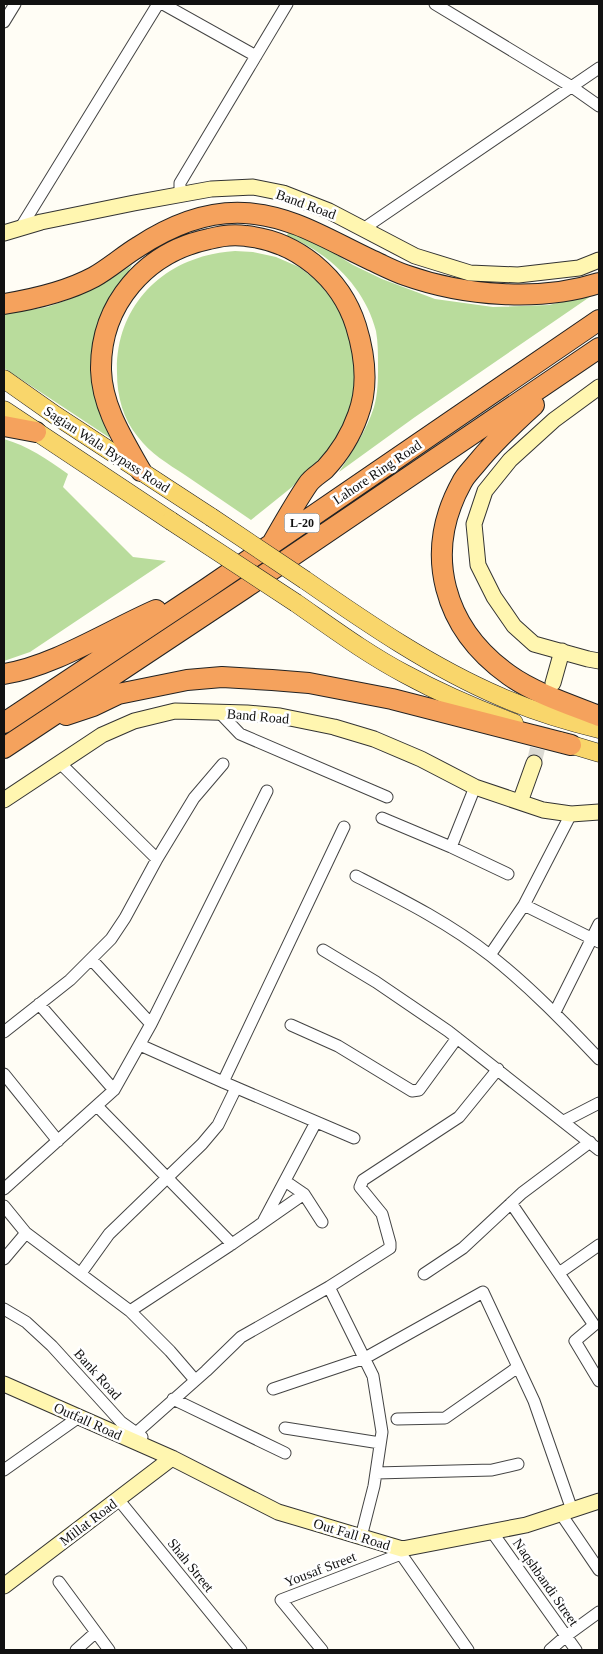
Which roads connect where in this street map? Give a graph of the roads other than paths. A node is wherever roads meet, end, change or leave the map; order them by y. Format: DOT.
graph roads {
  1 [pos="15,4"];
  2 [pos="158,4"];
  3 [pos="163,4"];
  4 [pos="287,4"];
  5 [pos="435,4"];
  6 [pos="4,22"];
  7 [pos="256,56"];
  8 [pos="599,68"];
  9 [pos="572,87"];
  10 [pos="599,106"];
  11 [pos="180,195"];
  12 [pos="21,227"];
  13 [pos="363,228"];
  14 [pos="4,233"];
  15 [pos="599,260"];
  16 [pos="599,283"];
  17 [pos="4,304"];
  18 [pos="599,320"];
  19 [pos="599,348"];
  20 [pos="579,362"];
  21 [pos="4,379"];
  22 [pos="599,387"];
  23 [pos="4,410"];
  24 [pos="4,426"];
  25 [pos="36,432"];
  26 [pos="141,471"];
  27 [pos="273,542"];
  28 [pos="206,589"];
  29 [pos="562,651"];
  30 [pos="599,661"];
  31 [pos="4,674"];
  32 [pos="553,684"];
  33 [pos="219,712"];
  34 [pos="599,716"];
  35 [pos="4,724"];
  36 [pos="34,727"];
  37 [pos="599,729"];
  38 [pos="571,745"];
  39 [pos="4,748"];
  40 [pos="599,753"];
  41 [pos="60,763"];
  42 [pos="534,763"];
  43 [pos="223,764"];
  44 [pos="475,788"];
  45 [pos="267,791"];
  46 [pos="387,797"];
  47 [pos="4,800"];
  48 [pos="520,802"];
  49 [pos="599,812"];
  50 [pos="571,814"];
  51 [pos="382,818"];
  52 [pos="344,827"];
  53 [pos="451,847"];
  54 [pos="157,859"];
  55 [pos="508,874"];
  56 [pos="356,876"];
  57 [pos="524,905"];
  58 [pos="599,924"];
  59 [pos="595,940"];
  60 [pos="324,950"];
  61 [pos="490,955"];
  62 [pos="91,958"];
  63 [pos="40,1004"];
  64 [pos="554,1012"];
  65 [pos="151,1024"];
  66 [pos="291,1025"];
  67 [pos="4,1032"];
  68 [pos="456,1038"];
  69 [pos="140,1045"];
  70 [pos="599,1058"];
  71 [pos="498,1069"];
  72 [pos="4,1074"];
  73 [pos="222,1082"];
  74 [pos="236,1088"];
  75 [pos="114,1090"];
  76 [pos="599,1103"];
  77 [pos="97,1106"];
  78 [pos="564,1121"];
  79 [pos="316,1122"];
  80 [pos="354,1138"];
  81 [pos="58,1141"];
  82 [pos="595,1146"];
  83 [pos="168,1179"];
  84 [pos="285,1181"];
  85 [pos="4,1189"];
  86 [pos="304,1194"];
  87 [pos="511,1203"];
  88 [pos="4,1206"];
  89 [pos="264,1222"];
  90 [pos="322,1222"];
  91 [pos="26,1233"];
  92 [pos="232,1244"];
  93 [pos="599,1245"];
  94 [pos="4,1259"];
  95 [pos="80,1273"];
  96 [pos="559,1273"];
  97 [pos="424,1274"];
  98 [pos="329,1287"];
  99 [pos="4,1308"];
  100 [pos="130,1311"];
  101 [pos="365,1358"];
  102 [pos="518,1367"];
  103 [pos="195,1380"];
  104 [pos="599,1381"];
  105 [pos="4,1384"];
  106 [pos="272,1389"];
  107 [pos="173,1400"];
  108 [pos="79,1417"];
  109 [pos="397,1419"];
  110 [pos="285,1428"];
  111 [pos="136,1433"];
  112 [pos="380,1443"];
  113 [pos="285,1453"];
  114 [pos="172,1458"];
  115 [pos="518,1464"];
  116 [pos="4,1470"];
  117 [pos="376,1473"];
  118 [pos="118,1499"];
  119 [pos="599,1501"];
  120 [pos="566,1512"];
  121 [pos="492,1532"];
  122 [pos="361,1537"];
  123 [pos="402,1552"];
  124 [pos="599,1570"];
  125 [pos="59,1582"];
  126 [pos="4,1586"];
  127 [pos="599,1612"];
  128 [pos="95,1633"];
  129 [pos="566,1636"];
  130 [pos="463,1648"];
  131 [pos="76,1650"];
  132 [pos="109,1650"];
  133 [pos="241,1650"];
  134 [pos="322,1650"];
  135 [pos="550,1650"];
  136 [pos="576,1650"];
  1 -- 6 [label="street"];
  2 -- 12 [label="street"];
  3 -- 7 [label="street"];
  4 -- 7 [label="street"];
  5 -- 9 [label="street"];
  7 -- 11 [label="street"];
  8 -- 9 [label="street"];
  9 -- 10 [label="street"];
  9 -- 13 [label="street"];
  11 -- 12 [label="main road, Band Road"];
  11 -- 13 [label="main road, Band Road"];
  12 -- 14 [label="main road, Band Road"];
  13 -- 15 [label="main road, Band Road"];
  16 -- 17 [label="highway"];
  18 -- 27 [label="highway, Lahore Ring Road / L-20"];
  19 -- 20 [label="highway, Lahore Ring Road / L-20"];
  20 -- 34 [label="highway"];
  20 -- 36 [label="highway, Lahore Ring Road / L-20, bridge"];
  21 -- 26 [label="main road, Sagian Wala Bypass Road"];
  22 -- 29 [label="main road"];
  23 -- 25 [label="main road, Sagian Wala Bypass Road"];
  24 -- 25 [label="highway"];
  25 -- 38 [label="main road, Sagian Wala Bypass Road, bridge"];
  26 -- 27 [label="highway"];
  26 -- 37 [label="main road, Sagian Wala Bypass Road, bridge"];
  27 -- 28 [label="highway, Lahore Ring Road / L-20, bridge"];
  28 -- 31 [label="highway"];
  28 -- 35 [label="highway, Lahore Ring Road / L-20"];
  29 -- 30 [label="main road"];
  29 -- 32 [label="main road"];
  33 -- 41 [label="main road, Band Road"];
  33 -- 44 [label="main road, Band Road"];
  33 -- 46 [label="street"];
  36 -- 38 [label="highway"];
  36 -- 39 [label="highway, Lahore Ring Road / L-20"];
  38 -- 40 [label="main road, Sagian Wala Bypass Road"];
  41 -- 47 [label="main road, Band Road"];
  41 -- 54 [label="street"];
  42 -- 48 [label="main road"];
  43 -- 54 [label="street"];
  44 -- 48 [label="main road, Band Road"];
  44 -- 53 [label="street"];
  45 -- 65 [label="street"];
  48 -- 50 [label="main road, Band Road"];
  49 -- 50 [label="main road, Band Road"];
  50 -- 57 [label="street"];
  51 -- 53 [label="street"];
  52 -- 73 [label="street"];
  53 -- 55 [label="street"];
  54 -- 62 [label="street"];
  56 -- 61 [label="street"];
  57 -- 59 [label="street"];
  57 -- 61 [label="street"];
  58 -- 59 [label="street"];
  59 -- 64 [label="street"];
  60 -- 68 [label="street"];
  61 -- 64 [label="street"];
  62 -- 63 [label="street"];
  62 -- 65 [label="street"];
  63 -- 67 [label="street"];
  63 -- 75 [label="street"];
  64 -- 70 [label="street"];
  65 -- 69 [label="street"];
  66 -- 68 [label="street"];
  68 -- 71 [label="street"];
  69 -- 73 [label="street"];
  69 -- 75 [label="street"];
  71 -- 78 [label="street"];
  71 -- 98 [label="street"];
  72 -- 81 [label="street"];
  73 -- 74 [label="street"];
  74 -- 79 [label="street"];
  74 -- 83 [label="street"];
  75 -- 77 [label="street"];
  76 -- 78 [label="street"];
  77 -- 81 [label="street"];
  77 -- 83 [label="street"];
  78 -- 82 [label="street"];
  79 -- 80 [label="street"];
  79 -- 84 [label="street"];
  81 -- 85 [label="street"];
  82 -- 87 [label="street"];
  83 -- 92 [label="street"];
  83 -- 95 [label="street"];
  84 -- 86 [label="street"];
  84 -- 89 [label="street"];
  86 -- 89 [label="street"];
  86 -- 90 [label="street"];
  87 -- 96 [label="street"];
  87 -- 97 [label="street"];
  88 -- 91 [label="street"];
  89 -- 92 [label="street"];
  91 -- 94 [label="street"];
  91 -- 95 [label="street"];
  92 -- 100 [label="street"];
  93 -- 96 [label="street"];
  95 -- 100 [label="street"];
  96 -- 104 [label="street"];
  98 -- 101 [label="street"];
  98 -- 103 [label="street"];
  99 -- 111 [label="street, Bank Road"];
  100 -- 103 [label="street"];
  101 -- 102 [label="street"];
  101 -- 106 [label="street"];
  101 -- 112 [label="street"];
  102 -- 109 [label="street"];
  102 -- 120 [label="street"];
  103 -- 107 [label="street"];
  105 -- 108 [label="main road, Outfall Road"];
  107 -- 111 [label="street"];
  107 -- 113 [label="street"];
  108 -- 114 [label="main road, Outfall Road"];
  108 -- 116 [label="street"];
  110 -- 112 [label="street"];
  111 -- 114 [label="street, Bank Road"];
  112 -- 117 [label="street"];
  114 -- 118 [label="main road, Millat Road"];
  114 -- 122 [label="main road, Out Fall Road"];
  115 -- 117 [label="street"];
  117 -- 122 [label="street"];
  118 -- 126 [label="main road, Millat Road"];
  118 -- 133 [label="street, Shah Street"];
  119 -- 120 [label="main road, Out Fall Road"];
  120 -- 121 [label="main road, Out Fall Road"];
  120 -- 124 [label="street"];
  121 -- 123 [label="main road, Out Fall Road"];
  121 -- 129 [label="street, Naqshbandi Street"];
  122 -- 123 [label="main road, Out Fall Road"];
  123 -- 130 [label="street"];
  123 -- 134 [label="street, Yousaf Street"];
  125 -- 128 [label="street"];
  127 -- 129 [label="street"];
  128 -- 131 [label="street"];
  128 -- 132 [label="street"];
  129 -- 135 [label="street"];
  129 -- 136 [label="street, Naqshbandi Street"];
}
